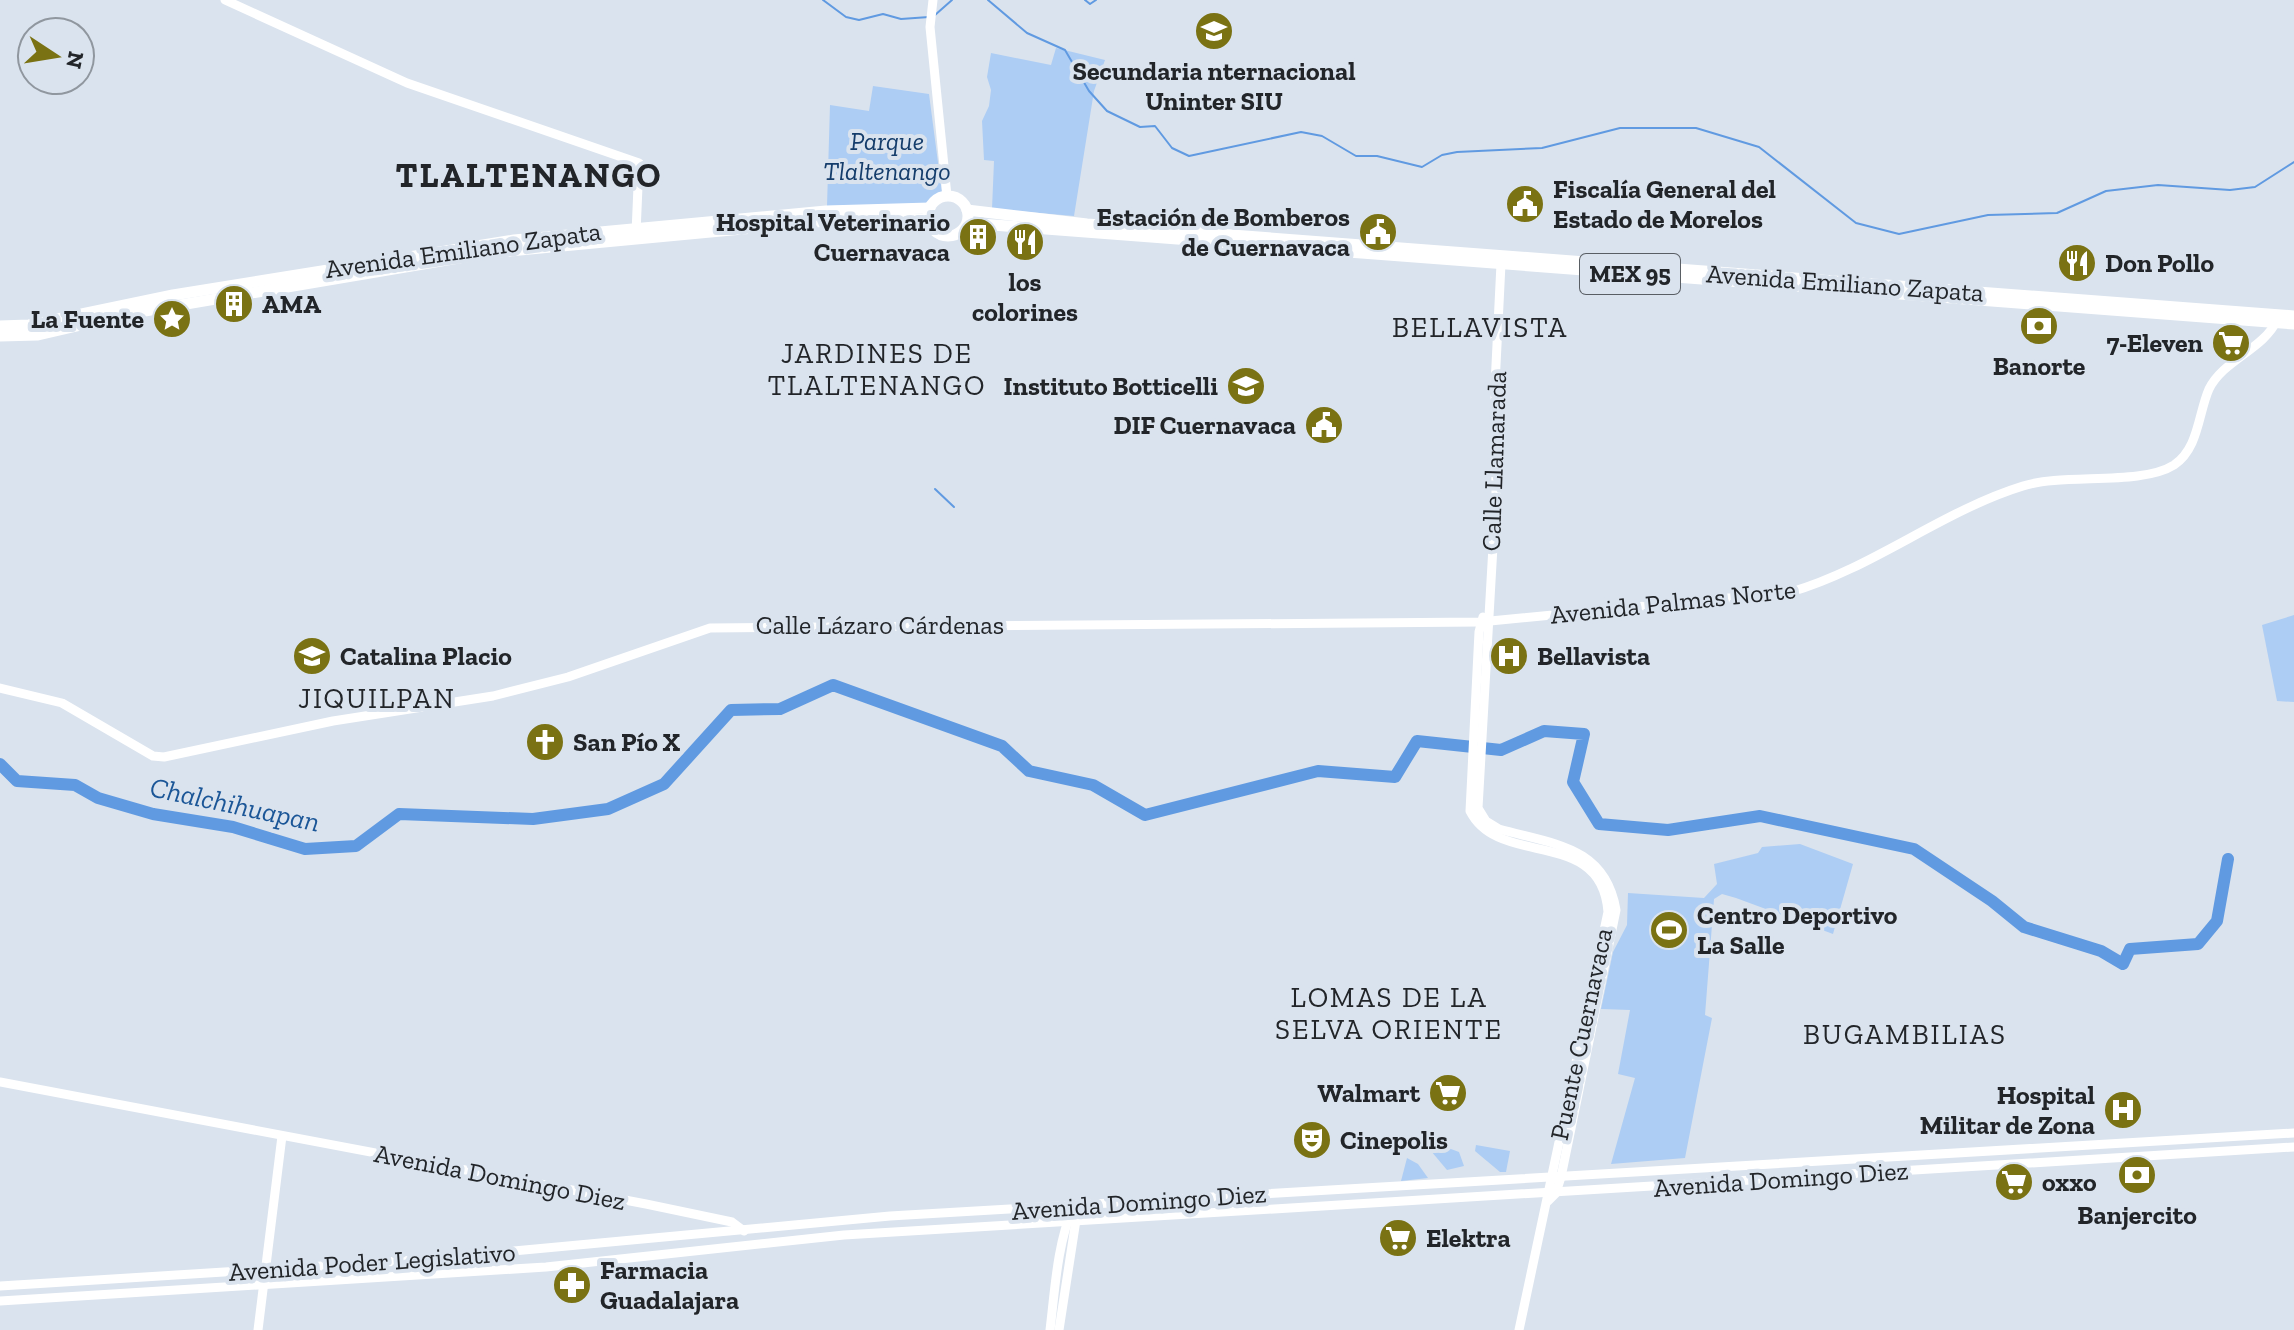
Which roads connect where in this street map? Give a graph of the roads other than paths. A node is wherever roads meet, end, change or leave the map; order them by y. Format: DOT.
graph roads {
  1 [pos="225,0"];
  2 [pos="933,1"];
  3 [pos="947,196"];
  4 [pos="929,214"];
  5 [pos="967,216"];
  6 [pos="636,232"];
  7 [pos="1243,240"];
  8 [pos="1501,264"];
  9 [pos="1628,270"];
  10 [pos="317,276"];
  11 [pos="2294,316"];
  12 [pos="2277,319"];
  13 [pos="2294,324"];
  14 [pos="0,326"];
  15 [pos="0,336"];
  16 [pos="1484,622"];
  17 [pos="0,688"];
  18 [pos="1580,1063"];
  19 [pos="0,1082"];
  20 [pos="2294,1133"];
  21 [pos="282,1136"];
  22 [pos="2294,1147"];
  23 [pos="2023,1149"];
  24 [pos="1556,1150"];
  25 [pos="2024,1163"];
  26 [pos="1561,1177"];
  27 [pos="1549,1178"];
  28 [pos="1529,1180"];
  29 [pos="1570,1192"];
  30 [pos="1516,1195"];
  31 [pos="1549,1200"];
  32 [pos="1105,1205"];
  33 [pos="1075,1207"];
  34 [pos="1017,1210"];
  35 [pos="1105,1221"];
  36 [pos="1071,1223"];
  37 [pos="1018,1226"];
  38 [pos="744,1231"];
  39 [pos="742,1246"];
  40 [pos="264,1271"];
  41 [pos="1061,1278"];
  42 [pos="263,1285"];
  43 [pos="0,1286"];
  44 [pos="0,1301"];
  45 [pos="258,1330"];
  46 [pos="1050,1330"];
  47 [pos="1059,1330"];
  48 [pos="1519,1330"];
  1 -- 6 [label="main road"];
  2 -- 3 [label="main road"];
  3 -- 4 [label="main road"];
  3 -- 5 [label="main road"];
  4 -- 5 [label="main road"];
  4 -- 6 [label="main road, Avenida Emiliano Zapata"];
  5 -- 7 [label="main road, Avenida Emiliano Zapata / MEX 95"];
  6 -- 10 [label="main road, Avenida Emiliano Zapata"];
  7 -- 8 [label="main road, Avenida Emiliano Zapata / MEX 95"];
  7 -- 9 [label="main road, Avenida Emiliano Zapata / MEX 95"];
  8 -- 9 [label="main road, Avenida Emiliano Zapata / MEX 95"];
  8 -- 16 [label="main road, Calle Llamarada"];
  9 -- 12 [label="main road, Avenida Emiliano Zapata / MEX 95"];
  10 -- 14 [label="main road, Avenida Emiliano Zapata"];
  10 -- 15 [label="main road, Avenida Emiliano Zapata"];
  11 -- 12 [label="main road, Avenida Emiliano Zapata / MEX 95"];
  12 -- 13 [label="main road, Avenida Emiliano Zapata / MEX 95"];
  12 -- 16 [label="main road, Avenida Palmas Norte"];
  16 -- 17 [label="main road, Calle Lázaro Cárdenas"];
  16 -- 18 [label="main road, Puente Cuernavaca"];
  18 -- 24 [label="main road, Puente Cuernavaca"];
  18 -- 26 [label="main road, Puente Cuernavaca"];
  19 -- 21 [label="main road, Avenida Domingo Diez"];
  20 -- 23 [label="main road, Avenida Domingo Diez"];
  21 -- 38 [label="main road, Avenida Domingo Diez"];
  21 -- 40 [label="main road"];
  22 -- 25 [label="main road, Avenida Domingo Diez"];
  23 -- 25 [label="main road"];
  23 -- 26 [label="main road, Avenida Domingo Diez"];
  24 -- 27 [label="main road, Puente Cuernavaca"];
  24 -- 28 [label="main road"];
  25 -- 29 [label="main road, Avenida Domingo Diez"];
  26 -- 27 [label="main road, Avenida Domingo Diez"];
  26 -- 31 [label="main road, Puente Cuernavaca"];
  27 -- 28 [label="main road, Avenida Domingo Diez"];
  27 -- 31 [label="main road, Puente Cuernavaca"];
  28 -- 32 [label="main road, Avenida Domingo Diez"];
  29 -- 31 [label="main road, Avenida Domingo Diez"];
  29 -- 31 [label="main road"];
  30 -- 31 [label="main road, Avenida Domingo Diez"];
  30 -- 31 [label="main road"];
  30 -- 35 [label="main road, Avenida Domingo Diez"];
  31 -- 48 [label="main road"];
  32 -- 33 [label="main road, Avenida Domingo Diez"];
  32 -- 35 [label="main road"];
  33 -- 34 [label="main road, Avenida Domingo Diez"];
  33 -- 36 [label="main road"];
  34 -- 37 [label="main road"];
  34 -- 38 [label="main road, Avenida Domingo Diez"];
  35 -- 36 [label="main road, Avenida Domingo Diez"];
  36 -- 37 [label="main road, Avenida Domingo Diez"];
  36 -- 41 [label="main road"];
  37 -- 39 [label="main road, Avenida Domingo Diez"];
  38 -- 40 [label="main road, Avenida Poder Legislativo"];
  39 -- 42 [label="main road, Avenida Poder Legislativo"];
  40 -- 42 [label="main road"];
  40 -- 43 [label="main road, Avenida Poder Legislativo"];
  41 -- 46 [label="main road"];
  41 -- 47 [label="main road"];
  42 -- 44 [label="main road, Avenida Poder Legislativo"];
  42 -- 45 [label="main road"];
}
